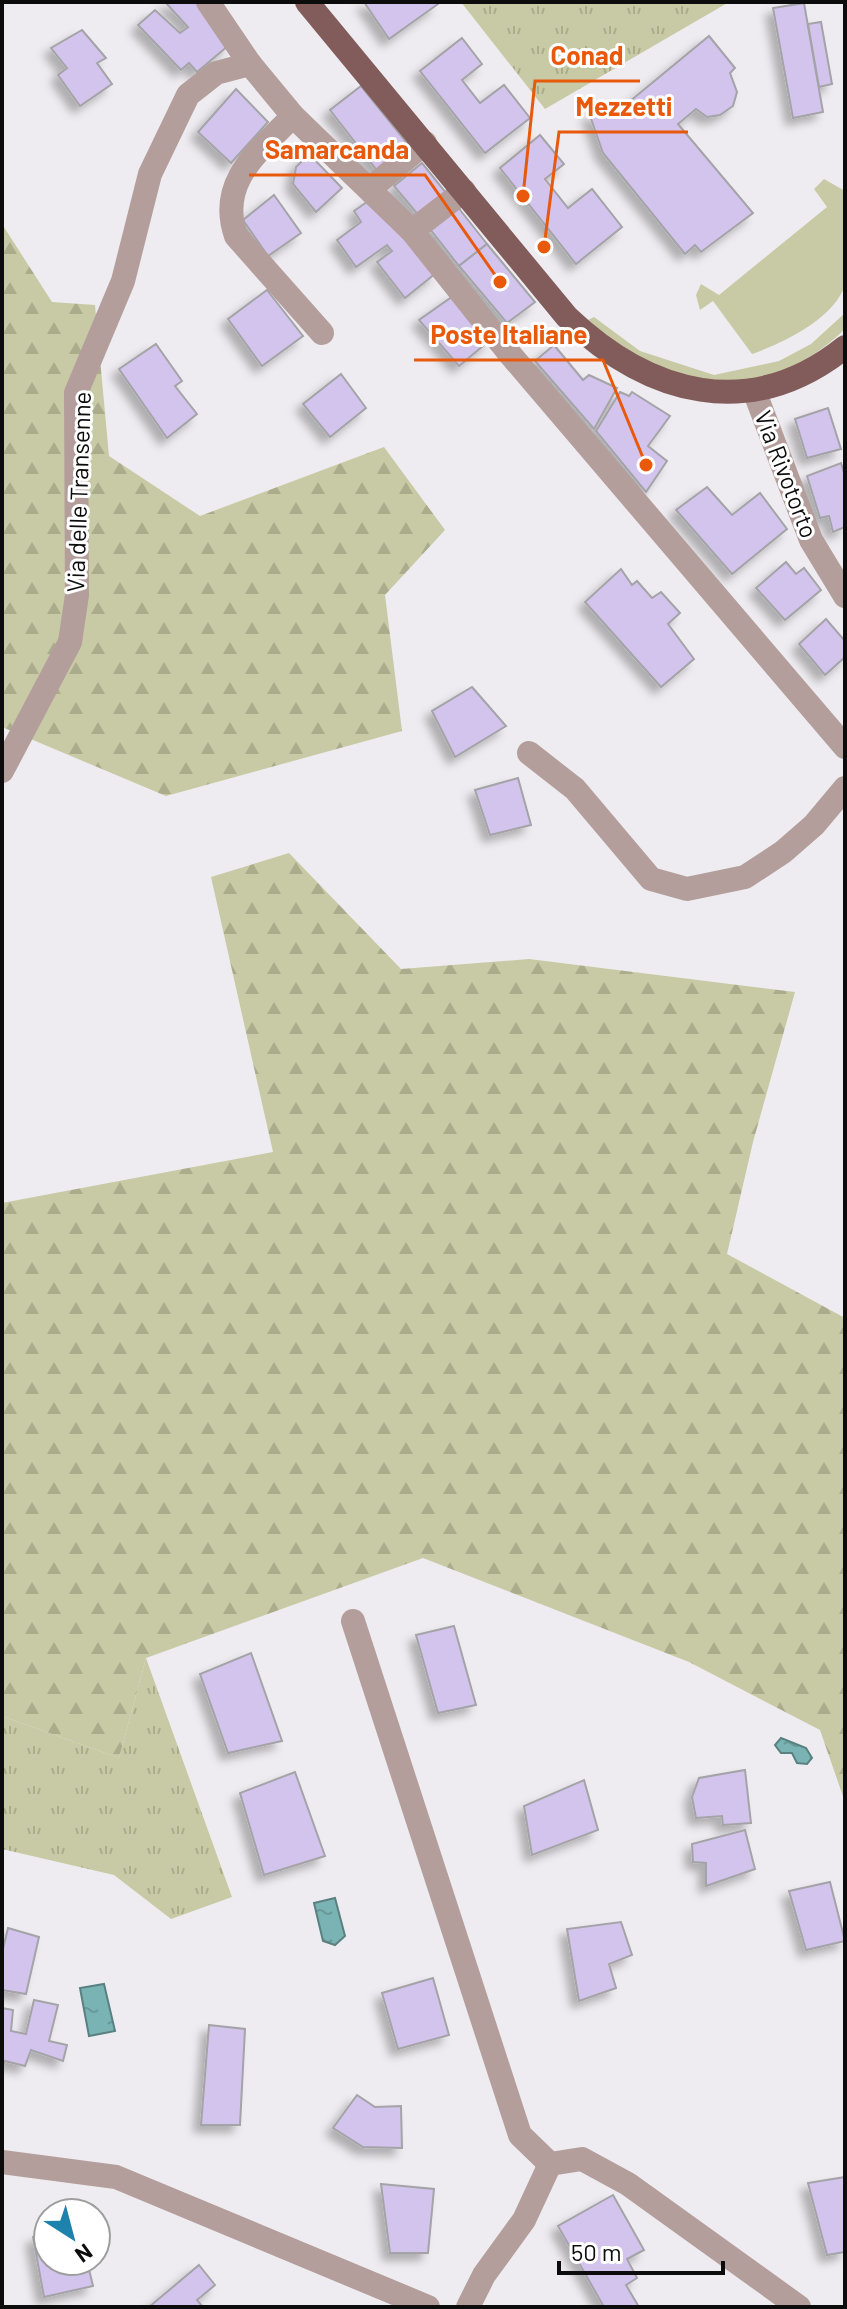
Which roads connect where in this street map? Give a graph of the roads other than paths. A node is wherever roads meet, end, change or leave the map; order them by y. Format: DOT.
graph roads {
  1 [pos="208,2"];
  2 [pos="307,2"];
  3 [pos="250,64"];
  4 [pos="293,116"];
  5 [pos="425,143"];
  6 [pos="371,188"];
  7 [pos="464,191"];
  8 [pos="412,231"];
  9 [pos="322,333"];
  10 [pos="845,347"];
  11 [pos="755,393"];
  12 [pos="841,581"];
  13 [pos="845,747"];
  14 [pos="529,753"];
  15 [pos="2,771"];
  16 [pos="845,788"];
  17 [pos="353,1621"];
  18 [pos="2,2162"];
  19 [pos="550,2164"];
  20 [pos="428,2307"];
  21 [pos="468,2307"];
  22 [pos="799,2307"];
  1 -- 3 [label="street"];
  2 -- 5 [label="main road"];
  3 -- 4 [label="street"];
  3 -- 15 [label="street, Via delle Transenne"];
  4 -- 6 [label="street"];
  4 -- 9 [label="street"];
  5 -- 6 [label="street"];
  5 -- 7 [label="main road"];
  6 -- 8 [label="street"];
  7 -- 8 [label="street"];
  7 -- 11 [label="main road"];
  8 -- 13 [label="street"];
  10 -- 11 [label="main road"];
  11 -- 12 [label="street, Via Rivotorto"];
  14 -- 16 [label="street"];
  17 -- 19 [label="street"];
  18 -- 20 [label="street"];
  19 -- 21 [label="street"];
  19 -- 22 [label="street"];
}
